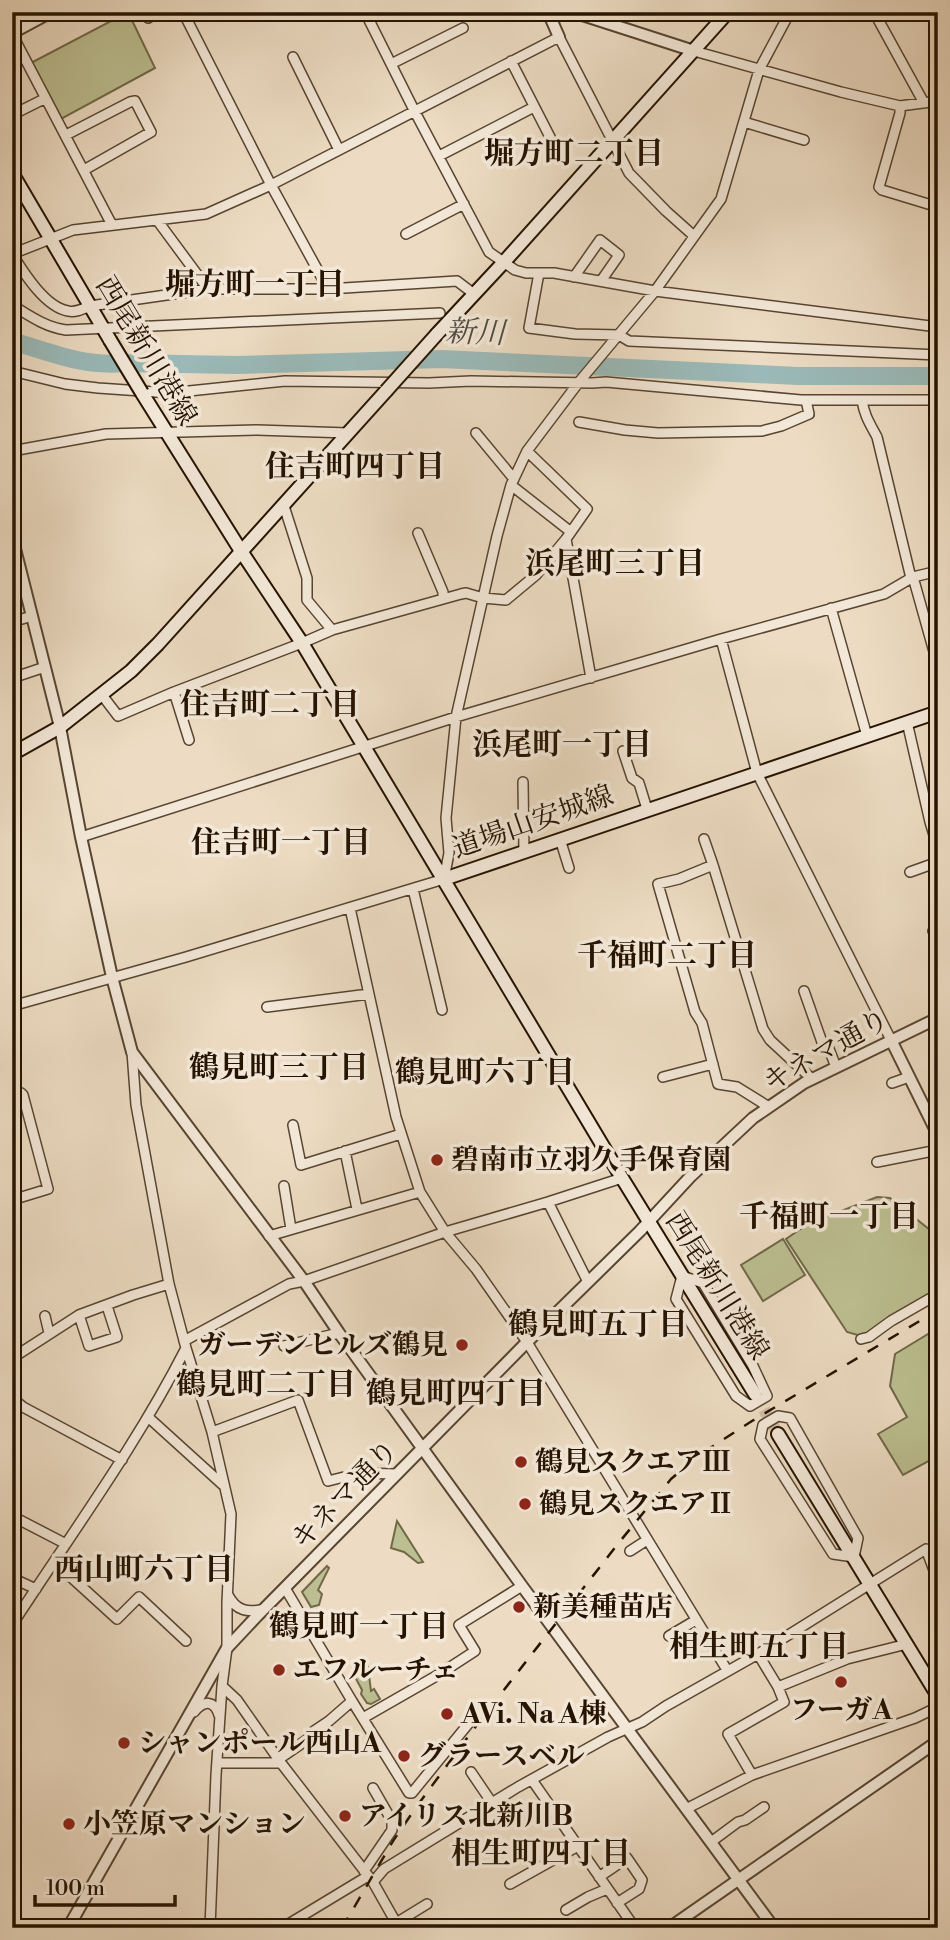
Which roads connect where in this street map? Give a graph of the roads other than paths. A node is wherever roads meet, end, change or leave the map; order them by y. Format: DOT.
graph roads {
  1 [pos="51,12"];
  2 [pos="158,12"];
  3 [pos="183,12"];
  4 [pos="365,12"];
  5 [pos="548,12"];
  6 [pos="573,12"];
  7 [pos="728,12"];
  8 [pos="790,12"];
  9 [pos="874,12"];
  10 [pos="148,18"];
  11 [pos="463,27"];
  12 [pos="12,33"];
  13 [pos="559,37"];
  14 [pos="694,51"];
  15 [pos="293,57"];
  16 [pos="511,61"];
  17 [pos="391,64"];
  18 [pos="759,70"];
  19 [pos="44,99"];
  20 [pos="938,101"];
  21 [pos="924,103"];
  22 [pos="900,106"];
  23 [pos="534,107"];
  24 [pos="415,111"];
  25 [pos="12,115"];
  26 [pos="744,122"];
  27 [pos="66,135"];
  28 [pos="551,139"];
  29 [pos="804,140"];
  30 [pos="614,141"];
  31 [pos="339,150"];
  32 [pos="439,156"];
  33 [pos="84,170"];
  34 [pos="12,173"];
  35 [pos="271,185"];
  36 [pos="464,204"];
  37 [pos="938,207"];
  38 [pos="157,220"];
  39 [pos="112,225"];
  40 [pos="406,234"];
  41 [pos="694,236"];
  42 [pos="51,239"];
  43 [pos="504,262"];
  44 [pos="539,273"];
  45 [pos="574,277"];
  46 [pos="601,281"];
  47 [pos="208,289"];
  48 [pos="328,289"];
  49 [pos="655,290"];
  50 [pos="474,294"];
  51 [pos="12,304"];
  52 [pos="90,306"];
  53 [pos="440,313"];
  54 [pos="938,327"];
  55 [pos="107,334"];
  56 [pos="617,338"];
  57 [pos="938,355"];
  58 [pos="12,371"];
  59 [pos="582,379"];
  60 [pos="806,400"];
  61 [pos="862,400"];
  62 [pos="938,400"];
  63 [pos="579,422"];
  64 [pos="166,432"];
  65 [pos="348,433"];
  66 [pos="476,433"];
  67 [pos="527,451"];
  68 [pos="12,452"];
  69 [pos="513,482"];
  70 [pos="284,506"];
  71 [pos="418,533"];
  72 [pos="569,536"];
  73 [pos="12,537"];
  74 [pos="241,551"];
  75 [pos="938,571"];
  76 [pos="912,578"];
  77 [pos="443,598"];
  78 [pos="483,598"];
  79 [pos="831,608"];
  80 [pos="32,616"];
  81 [pos="12,622"];
  82 [pos="332,630"];
  83 [pos="721,639"];
  84 [pos="302,643"];
  85 [pos="938,666"];
  86 [pos="45,667"];
  87 [pos="12,678"];
  88 [pos="591,678"];
  89 [pos="174,692"];
  90 [pos="102,695"];
  91 [pos="938,712"];
  92 [pos="456,717"];
  93 [pos="907,722"];
  94 [pos="60,727"];
  95 [pos="867,736"];
  96 [pos="189,740"];
  97 [pos="364,747"];
  98 [pos="623,751"];
  99 [pos="12,754"];
  100 [pos="757,773"];
  101 [pos="523,782"];
  102 [pos="647,809"];
  103 [pos="81,837"];
  104 [pos="560,839"];
  105 [pos="704,839"];
  106 [pos="938,848"];
  107 [pos="524,851"];
  108 [pos="938,862"];
  109 [pos="713,865"];
  110 [pos="569,868"];
  111 [pos="911,872"];
  112 [pos="444,879"];
  113 [pos="413,889"];
  114 [pos="350,908"];
  115 [pos="111,977"];
  116 [pos="804,991"];
  117 [pos="369,993"];
  118 [pos="12,1006"];
  119 [pos="267,1007"];
  120 [pos="442,1010"];
  121 [pos="938,1018"];
  122 [pos="891,1040"];
  123 [pos="132,1052"];
  124 [pos="713,1064"];
  125 [pos="836,1067"];
  126 [pos="663,1077"];
  127 [pos="909,1077"];
  128 [pos="812,1079"];
  129 [pos="892,1083"];
  130 [pos="12,1096"];
  131 [pos="769,1107"];
  132 [pos="293,1125"];
  133 [pos="401,1134"];
  134 [pos="938,1135"];
  135 [pos="938,1150"];
  136 [pos="345,1151"];
  137 [pos="877,1162"];
  138 [pos="622,1178"];
  139 [pos="284,1186"];
  140 [pos="420,1192"];
  141 [pos="12,1200"];
  142 [pos="548,1202"];
  143 [pos="357,1209"];
  144 [pos="649,1222"];
  145 [pos="291,1229"];
  146 [pos="445,1232"];
  147 [pos="269,1236"];
  148 [pos="682,1276"];
  149 [pos="304,1281"];
  150 [pos="588,1282"];
  151 [pos="169,1284"];
  152 [pos="938,1294"];
  153 [pos="107,1306"];
  154 [pos="79,1315"];
  155 [pos="45,1316"];
  156 [pos="49,1333"];
  157 [pos="338,1333"];
  158 [pos="861,1339"];
  159 [pos="527,1342"];
  160 [pos="185,1345"];
  161 [pos="284,1346"];
  162 [pos="12,1360"];
  163 [pos="755,1394"];
  164 [pos="12,1398"];
  165 [pos="148,1417"];
  166 [pos="212,1432"];
  167 [pos="778,1434"];
  168 [pos="423,1447"];
  169 [pos="122,1460"];
  170 [pos="396,1475"];
  171 [pos="224,1486"];
  172 [pos="12,1516"];
  173 [pos="646,1540"];
  174 [pos="66,1544"];
  175 [pos="630,1550"];
  176 [pos="854,1557"];
  177 [pos="53,1563"];
  178 [pos="12,1578"];
  179 [pos="938,1581"];
  180 [pos="871,1584"];
  181 [pos="522,1586"];
  182 [pos="285,1588"];
  183 [pos="36,1589"];
  184 [pos="228,1593"];
  185 [pos="264,1609"];
  186 [pos="696,1620"];
  187 [pos="12,1625"];
  188 [pos="669,1636"];
  189 [pos="186,1641"];
  190 [pos="906,1644"];
  191 [pos="227,1648"];
  192 [pos="758,1654"];
  193 [pos="727,1670"];
  194 [pos="222,1686"];
  195 [pos="778,1687"];
  196 [pos="938,1696"];
  197 [pos="352,1701"];
  198 [pos="938,1707"];
  199 [pos="363,1718"];
  200 [pos="188,1719"];
  201 [pos="220,1720"];
  202 [pos="469,1723"];
  203 [pos="628,1728"];
  204 [pos="938,1741"];
  205 [pos="280,1761"];
  206 [pos="216,1763"];
  207 [pos="471,1772"];
  208 [pos="752,1774"];
  209 [pos="532,1780"];
  210 [pos="373,1788"];
  211 [pos="492,1803"];
  212 [pos="764,1807"];
  213 [pos="686,1809"];
  214 [pos="711,1842"];
  215 [pos="578,1846"];
  216 [pos="369,1877"];
  217 [pos="599,1877"];
  218 [pos="739,1879"];
  219 [pos="510,1884"];
  220 [pos="607,1889"];
  221 [pos="617,1903"];
  222 [pos="427,1904"];
  223 [pos="566,1910"];
  224 [pos="397,1925"];
  225 [pos="68,1928"];
  226 [pos="210,1928"];
  227 [pos="282,1928"];
  228 [pos="635,1928"];
  229 [pos="669,1928"];
  230 [pos="774,1928"];
  1 -- 12 [label="street"];
  2 -- 10 [label="street"];
  3 -- 35 [label="street"];
  4 -- 17 [label="street"];
  5 -- 13 [label="street"];
  6 -- 14 [label="street"];
  7 -- 14 [label="main road"];
  8 -- 18 [label="street"];
  9 -- 21 [label="street"];
  11 -- 17 [label="street"];
  12 -- 27 [label="street"];
  13 -- 16 [label="street"];
  13 -- 30 [label="street"];
  14 -- 18 [label="street"];
  14 -- 30 [label="main road"];
  15 -- 31 [label="street"];
  16 -- 23 [label="street"];
  16 -- 24 [label="street"];
  17 -- 24 [label="street"];
  18 -- 22 [label="street"];
  18 -- 26 [label="street"];
  19 -- 25 [label="street"];
  20 -- 21 [label="street"];
  21 -- 22 [label="street"];
  22 -- 37 [label="street"];
  23 -- 28 [label="street"];
  23 -- 32 [label="street"];
  24 -- 31 [label="street"];
  24 -- 32 [label="street"];
  26 -- 29 [label="street"];
  26 -- 41 [label="street"];
  27 -- 33 [label="street"];
  27 -- 33 [label="street"];
  30 -- 41 [label="street"];
  30 -- 43 [label="main road"];
  31 -- 35 [label="street"];
  32 -- 36 [label="street"];
  33 -- 39 [label="street"];
  34 -- 42 [label="main road, 西尾新川港線"];
  35 -- 38 [label="street"];
  35 -- 48 [label="street"];
  36 -- 40 [label="street"];
  36 -- 43 [label="street"];
  38 -- 39 [label="street"];
  38 -- 47 [label="street"];
  39 -- 42 [label="street"];
  41 -- 49 [label="street"];
  42 -- 52 [label="main road, 西尾新川港線"];
  42 -- 52 [label="street"];
  43 -- 44 [label="street"];
  43 -- 50 [label="main road"];
  44 -- 45 [label="street"];
  44 -- 56 [label="street"];
  45 -- 46 [label="street"];
  45 -- 46 [label="street"];
  46 -- 49 [label="street"];
  47 -- 48 [label="street"];
  47 -- 52 [label="street"];
  48 -- 50 [label="street"];
  49 -- 54 [label="street"];
  49 -- 56 [label="street"];
  50 -- 65 [label="main road, bridge"];
  51 -- 55 [label="street"];
  52 -- 55 [label="main road, 西尾新川港線"];
  53 -- 55 [label="street"];
  55 -- 64 [label="main road, 西尾新川港線, bridge"];
  56 -- 57 [label="street"];
  56 -- 59 [label="street"];
  58 -- 59 [label="street"];
  59 -- 60 [label="street"];
  59 -- 67 [label="street"];
  60 -- 61 [label="street"];
  60 -- 63 [label="street"];
  61 -- 62 [label="street"];
  61 -- 76 [label="street"];
  64 -- 65 [label="street"];
  64 -- 68 [label="street"];
  64 -- 74 [label="main road, 西尾新川港線"];
  65 -- 70 [label="main road"];
  66 -- 69 [label="street"];
  67 -- 69 [label="street"];
  67 -- 72 [label="street"];
  69 -- 72 [label="street"];
  69 -- 78 [label="street"];
  70 -- 74 [label="main road"];
  70 -- 82 [label="street"];
  71 -- 77 [label="street"];
  72 -- 78 [label="street"];
  72 -- 88 [label="street"];
  73 -- 80 [label="street"];
  74 -- 84 [label="main road, 道場山安城線"];
  74 -- 90 [label="main road"];
  75 -- 76 [label="street"];
  76 -- 79 [label="street"];
  76 -- 85 [label="street"];
  77 -- 78 [label="street"];
  77 -- 82 [label="street"];
  78 -- 92 [label="street"];
  79 -- 83 [label="street"];
  79 -- 95 [label="street"];
  80 -- 81 [label="street"];
  80 -- 86 [label="street"];
  82 -- 84 [label="street"];
  83 -- 88 [label="street"];
  83 -- 100 [label="street"];
  84 -- 89 [label="street"];
  84 -- 97 [label="main road, 道場山安城線"];
  86 -- 87 [label="street"];
  86 -- 94 [label="street"];
  88 -- 92 [label="street"];
  89 -- 90 [label="street"];
  89 -- 96 [label="street"];
  90 -- 94 [label="main road"];
  91 -- 93 [label="main road, 道場山安城線"];
  92 -- 97 [label="street"];
  92 -- 112 [label="street"];
  93 -- 95 [label="main road, 道場山安城線"];
  93 -- 106 [label="street"];
  94 -- 99 [label="main road"];
  94 -- 103 [label="street"];
  95 -- 100 [label="main road, 道場山安城線"];
  97 -- 103 [label="street"];
  97 -- 112 [label="main road, 道場山安城線"];
  98 -- 102 [label="street"];
  100 -- 102 [label="main road, 道場山安城線"];
  100 -- 122 [label="street"];
  101 -- 107 [label="street"];
  102 -- 104 [label="main road, 道場山安城線"];
  103 -- 115 [label="street"];
  104 -- 107 [label="main road, 道場山安城線"];
  104 -- 110 [label="street"];
  105 -- 109 [label="street"];
  107 -- 112 [label="main road, 道場山安城線"];
  108 -- 111 [label="street"];
  109 -- 124 [label="street"];
  109 -- 128 [label="street"];
  112 -- 113 [label="street"];
  112 -- 138 [label="main road, 西尾新川港線"];
  113 -- 114 [label="street"];
  113 -- 120 [label="street"];
  114 -- 115 [label="street"];
  114 -- 117 [label="street"];
  115 -- 118 [label="street"];
  115 -- 123 [label="street"];
  116 -- 125 [label="street"];
  117 -- 119 [label="street"];
  117 -- 133 [label="street"];
  121 -- 122 [label="street, キネマ通り"];
  122 -- 125 [label="street, キネマ通り"];
  122 -- 127 [label="street"];
  123 -- 147 [label="street"];
  123 -- 151 [label="street"];
  124 -- 126 [label="street"];
  124 -- 131 [label="street"];
  125 -- 128 [label="street, キネマ通り"];
  127 -- 129 [label="street"];
  127 -- 134 [label="street"];
  128 -- 131 [label="street, キネマ通り"];
  130 -- 141 [label="street"];
  131 -- 144 [label="street, キネマ通り"];
  132 -- 136 [label="street"];
  133 -- 136 [label="street"];
  133 -- 140 [label="street"];
  135 -- 137 [label="street"];
  136 -- 143 [label="street"];
  138 -- 142 [label="street"];
  138 -- 144 [label="main road, 西尾新川港線"];
  139 -- 145 [label="street"];
  140 -- 143 [label="street"];
  140 -- 146 [label="street"];
  142 -- 146 [label="street"];
  142 -- 150 [label="street"];
  143 -- 145 [label="street"];
  144 -- 148 [label="main road, 西尾新川港線"];
  144 -- 150 [label="street, キネマ通り"];
  145 -- 147 [label="street"];
  146 -- 149 [label="street"];
  146 -- 159 [label="street"];
  147 -- 149 [label="street"];
  148 -- 148 [label="street"];
  148 -- 163 [label="main road, 西尾新川港線"];
  149 -- 157 [label="street"];
  149 -- 160 [label="street"];
  150 -- 159 [label="street, キネマ通り"];
  151 -- 153 [label="street"];
  151 -- 160 [label="street"];
  152 -- 158 [label="street"];
  153 -- 154 [label="street"];
  153 -- 154 [label="street"];
  154 -- 156 [label="street"];
  155 -- 156 [label="street"];
  156 -- 162 [label="street"];
  157 -- 161 [label="street"];
  157 -- 168 [label="street"];
  159 -- 168 [label="street, キネマ通り"];
  159 -- 173 [label="street"];
  160 -- 165 [label="street"];
  160 -- 166 [label="street"];
  164 -- 169 [label="street"];
  165 -- 169 [label="street"];
  165 -- 171 [label="street"];
  166 -- 170 [label="street"];
  166 -- 171 [label="street"];
  167 -- 176 [label="main road"];
  168 -- 170 [label="street, キネマ通り"];
  168 -- 181 [label="street"];
  169 -- 174 [label="street"];
  170 -- 182 [label="street, キネマ通り"];
  171 -- 184 [label="street"];
  172 -- 174 [label="street"];
  173 -- 175 [label="street"];
  173 -- 186 [label="street"];
  174 -- 177 [label="street"];
  176 -- 176 [label="street"];
  176 -- 180 [label="main road"];
  177 -- 183 [label="street"];
  177 -- 189 [label="street"];
  178 -- 183 [label="street"];
  179 -- 180 [label="street"];
  180 -- 190 [label="main road"];
  180 -- 192 [label="street"];
  181 -- 199 [label="street"];
  181 -- 203 [label="street"];
  182 -- 185 [label="street, キネマ通り"];
  182 -- 197 [label="street"];
  183 -- 187 [label="street"];
  184 -- 185 [label="street"];
  184 -- 191 [label="street"];
  185 -- 191 [label="street, キネマ通り"];
  186 -- 188 [label="street"];
  186 -- 193 [label="street"];
  190 -- 195 [label="street"];
  190 -- 196 [label="main road"];
  191 -- 194 [label="street"];
  191 -- 200 [label="street, キネマ通り"];
  192 -- 193 [label="street"];
  192 -- 195 [label="street"];
  193 -- 203 [label="street"];
  194 -- 201 [label="street"];
  194 -- 205 [label="street"];
  195 -- 208 [label="street"];
  197 -- 199 [label="street"];
  197 -- 205 [label="street"];
  198 -- 208 [label="street"];
  199 -- 202 [label="street"];
  200 -- 201 [label="street"];
  200 -- 225 [label="street, キネマ通り"];
  201 -- 206 [label="street"];
  203 -- 209 [label="street"];
  203 -- 213 [label="street"];
  204 -- 218 [label="street"];
  205 -- 206 [label="street"];
  205 -- 216 [label="street"];
  206 -- 226 [label="street"];
  207 -- 211 [label="street"];
  208 -- 213 [label="street"];
  209 -- 211 [label="street"];
  209 -- 215 [label="street"];
  210 -- 216 [label="street"];
  211 -- 216 [label="street"];
  212 -- 214 [label="street"];
  213 -- 214 [label="street"];
  214 -- 218 [label="street"];
  215 -- 217 [label="street"];
  215 -- 219 [label="street"];
  216 -- 224 [label="street"];
  216 -- 227 [label="street"];
  217 -- 220 [label="street"];
  217 -- 221 [label="street"];
  218 -- 229 [label="street"];
  218 -- 230 [label="street"];
  220 -- 221 [label="street"];
  220 -- 223 [label="street"];
  221 -- 228 [label="street"];
  222 -- 224 [label="street"];
}
